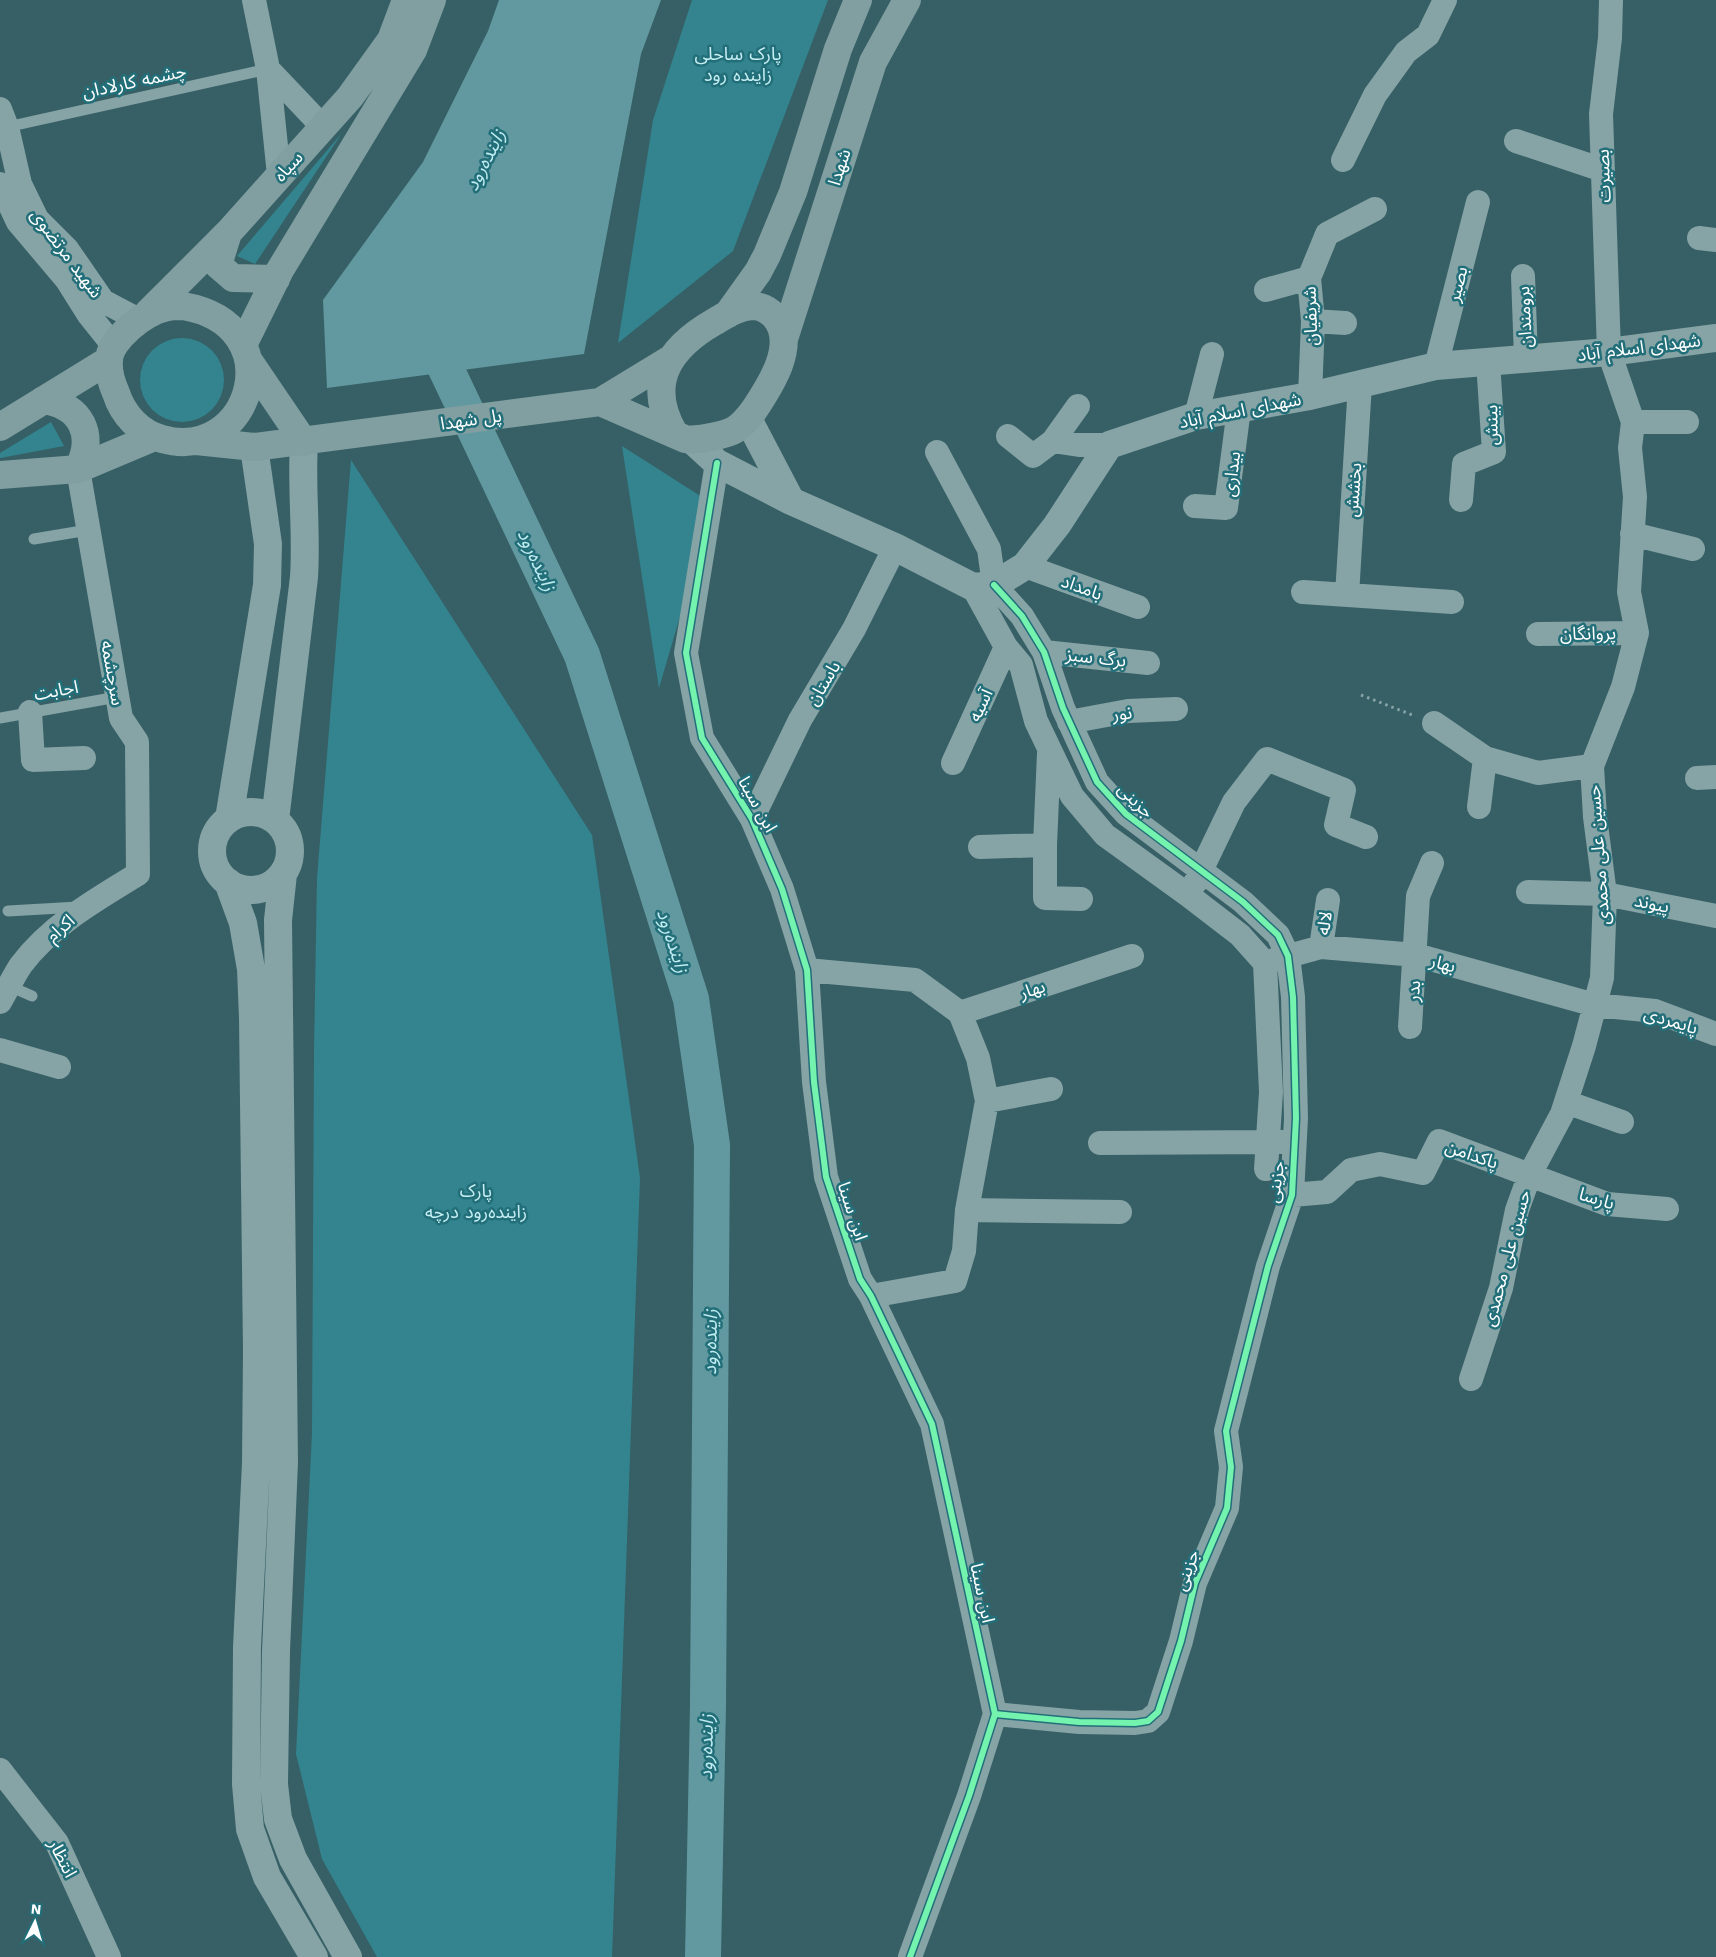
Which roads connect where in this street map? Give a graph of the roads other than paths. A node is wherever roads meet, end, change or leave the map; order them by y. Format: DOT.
graph roads {
  1 [pos="254,0"];
  2 [pos="406,0"];
  3 [pos="432,0"];
  4 [pos="858,0"];
  5 [pos="907,0"];
  6 [pos="1445,0"];
  7 [pos="1611,0"];
  8 [pos="268,69"];
  9 [pos="2,122"];
  10 [pos="322,127"];
  11 [pos="1516,141"];
  12 [pos="1342,160"];
  13 [pos="1603,170"];
  14 [pos="279,175"];
  15 [pos="0,184"];
  16 [pos="1478,202"];
  17 [pos="1375,209"];
  18 [pos="228,233"];
  19 [pos="1522,276"];
  20 [pos="1309,278"];
  21 [pos="276,279"];
  22 [pos="1266,290"];
  23 [pos="98,310"];
  24 [pos="728,314"];
  25 [pos="143,318"];
  26 [pos="1312,321"];
  27 [pos="1345,323"];
  28 [pos="1716,338"];
  29 [pos="784,339"];
  30 [pos="111,352"];
  31 [pos="1609,352"];
  32 [pos="246,353"];
  33 [pos="1212,354"];
  34 [pos="1526,358"];
  35 [pos="669,360"];
  36 [pos="1488,362"];
  37 [pos="1436,366"];
  38 [pos="1360,384"];
  39 [pos="1310,396"];
  40 [pos="43,400"];
  41 [pos="600,402"];
  42 [pos="1078,406"];
  43 [pos="1239,408"];
  44 [pos="1196,416"];
  45 [pos="748,419"];
  46 [pos="1632,422"];
  47 [pos="1687,422"];
  48 [pos="0,427"];
  49 [pos="1008,436"];
  50 [pos="154,437"];
  51 [pos="683,437"];
  52 [pos="196,441"];
  53 [pos="1053,441"];
  54 [pos="304,442"];
  55 [pos="1109,445"];
  56 [pos="254,447"];
  57 [pos="937,452"];
  58 [pos="717,463"];
  59 [pos="78,469"];
  60 [pos="0,475"];
  61 [pos="1461,500"];
  62 [pos="791,501"];
  63 [pos="1195,506"];
  64 [pos="88,530"];
  65 [pos="1632,534"];
  66 [pos="34,539"];
  67 [pos="895,547"];
  68 [pos="1693,549"];
  69 [pos="1025,566"];
  70 [pos="984,586"];
  71 [pos="1303,592"];
  72 [pos="1347,595"];
  73 [pos="1452,602"];
  74 [pos="1138,607"];
  75 [pos="1638,633"];
  76 [pos="1538,634"];
  77 [pos="1006,646"];
  78 [pos="1044,652"];
  79 [pos="1148,663"];
  80 [pos="117,697"];
  81 [pos="1176,709"];
  82 [pos="30,712"];
  83 [pos="0,718"];
  84 [pos="1069,722"];
  85 [pos="1434,723"];
  86 [pos="1049,751"];
  87 [pos="84,758"];
  88 [pos="1486,758"];
  89 [pos="953,762"];
  90 [pos="1592,766"];
  91 [pos="1479,807"];
  92 [pos="1126,814"];
  93 [pos="229,819"];
  94 [pos="752,819"];
  95 [pos="275,820"];
  96 [pos="1106,836"];
  97 [pos="1366,837"];
  98 [pos="1045,845"];
  99 [pos="980,847"];
  100 [pos="1432,863"];
  101 [pos="1202,870"];
  102 [pos="138,874"];
  103 [pos="282,874"];
  104 [pos="228,882"];
  105 [pos="1528,892"];
  106 [pos="1188,894"];
  107 [pos="1605,894"];
  108 [pos="1081,899"];
  109 [pos="1328,900"];
  110 [pos="84,907"];
  111 [pos="8,911"];
  112 [pos="1716,916"];
  113 [pos="1321,947"];
  114 [pos="1416,955"];
  115 [pos="1132,956"];
  116 [pos="1288,956"];
  117 [pos="1265,963"];
  118 [pos="807,970"];
  119 [pos="3,991"];
  120 [pos="32,996"];
  121 [pos="1595,1005"];
  122 [pos="960,1013"];
  123 [pos="1410,1028"];
  124 [pos="1716,1034"];
  125 [pos="0,1050"];
  126 [pos="59,1067"];
  127 [pos="1051,1089"];
  128 [pos="987,1101"];
  129 [pos="1566,1102"];
  130 [pos="1622,1122"];
  131 [pos="1267,1141"];
  132 [pos="1295,1142"];
  133 [pos="1100,1143"];
  134 [pos="1266,1169"];
  135 [pos="1530,1174"];
  136 [pos="1292,1195"];
  137 [pos="1667,1209"];
  138 [pos="967,1210"];
  139 [pos="1120,1212"];
  140 [pos="871,1296"];
  141 [pos="1471,1379"];
  142 [pos="996,1714"];
  143 [pos="0,1770"];
  144 [pos="109,1957"];
  145 [pos="314,1957"];
  146 [pos="348,1957"];
  147 [pos="910,1957"];
  1 -- 8 [label="street"];
  2 -- 10 [label="main road, سپاه"];
  3 -- 21 [label="main road"];
  4 -- 24 [label="main road, شهدا"];
  5 -- 29 [label="main road, شهدا"];
  6 -- 12 [label="street"];
  7 -- 13 [label="street, بصیرت"];
  8 -- 9 [label="lane, چشمه کارلادان"];
  8 -- 10 [label="street"];
  8 -- 14 [label="street"];
  9 -- 23 [label="street, شهيد مرتضوی"];
  10 -- 14 [label="main road, سپاه"];
  11 -- 13 [label="street"];
  13 -- 31 [label="street, بصیرت"];
  14 -- 18 [label="main road, سپاه"];
  15 -- 23 [label="street"];
  16 -- 37 [label="street, بصیر"];
  17 -- 20 [label="street, شریفیان"];
  18 -- 21 [label="main road"];
  18 -- 25 [label="main road, سپاه"];
  19 -- 34 [label="street, برومندان"];
  20 -- 22 [label="street"];
  20 -- 26 [label="street, شریفیان"];
  21 -- 32 [label="main road"];
  23 -- 25 [label="street, شهيد مرتضوی"];
  23 -- 30 [label="street"];
  24 -- 29 [label="main road"];
  24 -- 35 [label="main road"];
  25 -- 30 [label="main road"];
  25 -- 32 [label="main road"];
  26 -- 27 [label="street"];
  26 -- 39 [label="street, شریفیان"];
  28 -- 31 [label="street, شهدای اسلام آباد"];
  29 -- 45 [label="main road"];
  30 -- 40 [label="main road"];
  30 -- 50 [label="main road"];
  31 -- 34 [label="street, شهدای اسلام آباد"];
  31 -- 46 [label="street, حسین علی محمدی"];
  32 -- 52 [label="main road"];
  32 -- 54 [label="main road"];
  33 -- 44 [label="street"];
  34 -- 36 [label="street, شهدای اسلام آباد"];
  35 -- 41 [label="main road"];
  35 -- 51 [label="main road"];
  36 -- 37 [label="street, شهدای اسلام آباد"];
  36 -- 61 [label="street, بینش"];
  37 -- 38 [label="street, شهدای اسلام آباد"];
  38 -- 39 [label="street, شهدای اسلام آباد"];
  38 -- 72 [label="street, بخشش"];
  39 -- 43 [label="street, شهدای اسلام آباد"];
  40 -- 48 [label="main road"];
  40 -- 59 [label="main road"];
  41 -- 51 [label="main road"];
  41 -- 54 [label="main road, پل شهدا"];
  42 -- 53 [label="street"];
  43 -- 44 [label="street, شهدای اسلام آباد"];
  43 -- 63 [label="street, بیداری"];
  44 -- 55 [label="street, شهدای اسلام آباد"];
  45 -- 51 [label="main road"];
  45 -- 62 [label="street"];
  46 -- 47 [label="street"];
  46 -- 65 [label="street, حسین علی محمدی"];
  49 -- 53 [label="street"];
  50 -- 52 [label="main road"];
  50 -- 59 [label="main road"];
  51 -- 58 [label="street"];
  52 -- 56 [label="main road, پل شهدا"];
  53 -- 55 [label="street"];
  54 -- 56 [label="main road, پل شهدا"];
  54 -- 95 [label="street"];
  55 -- 69 [label="street"];
  56 -- 93 [label="street"];
  57 -- 70 [label="street"];
  58 -- 62 [label="street"];
  58 -- 94 [label="street, ابن سینا"];
  59 -- 60 [label="main road"];
  59 -- 64 [label="street, سرچشمه"];
  62 -- 67 [label="street"];
  64 -- 66 [label="lane"];
  64 -- 80 [label="street, سرچشمه"];
  65 -- 68 [label="street"];
  65 -- 75 [label="street, حسین علی محمدی"];
  67 -- 70 [label="street"];
  67 -- 94 [label="street, باستان"];
  69 -- 70 [label="street"];
  69 -- 74 [label="street, بامداد"];
  70 -- 77 [label="street"];
  70 -- 78 [label="street, جزینی"];
  71 -- 72 [label="street"];
  72 -- 73 [label="street"];
  75 -- 76 [label="street, پروانگان"];
  75 -- 90 [label="street, حسین علی محمدی"];
  77 -- 86 [label="street"];
  77 -- 89 [label="street, آسیه"];
  78 -- 79 [label="street, برگ سبز"];
  78 -- 84 [label="street, جزینی"];
  80 -- 82 [label="lane, اجابت"];
  80 -- 102 [label="street, سرچشمه"];
  81 -- 84 [label="street, نور"];
  82 -- 83 [label="lane, اجابت"];
  82 -- 87 [label="street"];
  84 -- 92 [label="street, جزینی"];
  85 -- 88 [label="street"];
  86 -- 96 [label="street"];
  86 -- 98 [label="street"];
  88 -- 90 [label="street"];
  88 -- 91 [label="street"];
  90 -- 107 [label="street, حسین علی محمدی"];
  92 -- 96 [label="street"];
  92 -- 101 [label="street, جزینی"];
  93 -- 95 [label="street"];
  93 -- 104 [label="street"];
  94 -- 118 [label="street, ابن سینا"];
  95 -- 103 [label="street"];
  96 -- 106 [label="street"];
  97 -- 101 [label="street"];
  98 -- 99 [label="street"];
  98 -- 108 [label="street"];
  100 -- 114 [label="street, بدر"];
  101 -- 106 [label="street"];
  101 -- 116 [label="street, جزینی"];
  102 -- 110 [label="street, اکرام"];
  103 -- 104 [label="street"];
  103 -- 146 [label="street"];
  104 -- 145 [label="street"];
  105 -- 107 [label="street, پیوند"];
  106 -- 117 [label="street"];
  107 -- 112 [label="street, پیوند"];
  107 -- 121 [label="street, حسین علی محمدی"];
  109 -- 113 [label="street, لاله"];
  110 -- 111 [label="lane"];
  110 -- 119 [label="street, اکرام"];
  113 -- 114 [label="street, بهار"];
  113 -- 116 [label="street, بهار"];
  114 -- 121 [label="street, بهار"];
  114 -- 123 [label="street, بدر"];
  115 -- 122 [label="street, بهار"];
  116 -- 117 [label="street, بهار"];
  116 -- 132 [label="street, جزینی"];
  117 -- 131 [label="street"];
  118 -- 122 [label="street"];
  118 -- 140 [label="street, ابن سینا"];
  119 -- 120 [label="lane"];
  121 -- 124 [label="street, پایمردی"];
  121 -- 129 [label="street, حسین علی محمدی"];
  122 -- 128 [label="street"];
  125 -- 126 [label="street"];
  127 -- 128 [label="street"];
  128 -- 138 [label="street"];
  129 -- 130 [label="street"];
  129 -- 135 [label="street, حسین علی محمدی"];
  131 -- 132 [label="street"];
  131 -- 133 [label="street"];
  131 -- 134 [label="street"];
  132 -- 136 [label="street, جزینی"];
  135 -- 136 [label="street, پاکدامن"];
  135 -- 137 [label="street, پارسا"];
  135 -- 141 [label="street, حسین علی محمدی"];
  136 -- 142 [label="street, جزینی"];
  138 -- 139 [label="street"];
  138 -- 140 [label="street"];
  140 -- 142 [label="street, ابن سینا"];
  142 -- 147 [label="street"];
  143 -- 144 [label="street, انتظار"];
}
